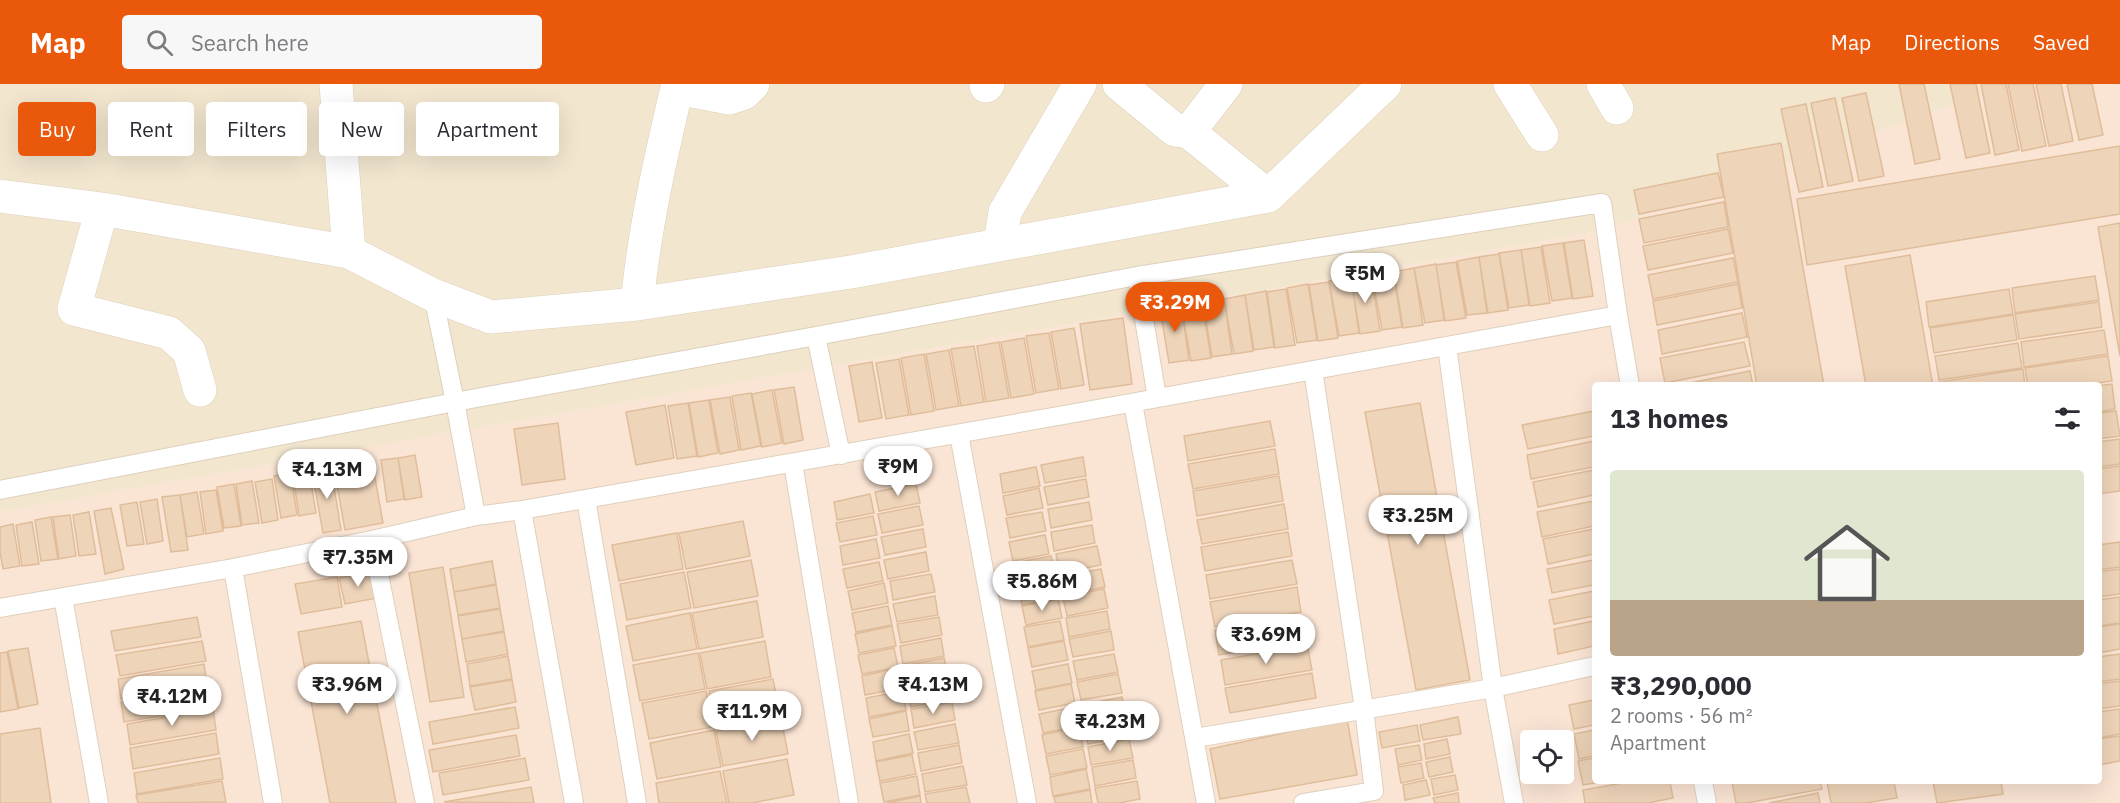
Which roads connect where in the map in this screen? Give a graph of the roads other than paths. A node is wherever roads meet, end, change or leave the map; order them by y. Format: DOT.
graph roads {
  1 [pos="336,84"];
  2 [pos="753,84"];
  3 [pos="1080,84"];
  4 [pos="1119,84"];
  5 [pos="1226,84"];
  6 [pos="1385,84"];
  7 [pos="1510,84"];
  8 [pos="673,86"];
  9 [pos="1189,132"];
  10 [pos="1542,135"];
  11 [pos="0,196"];
  12 [pos="1268,196"];
  13 [pos="102,209"];
  14 [pos="1000,244"];
  15 [pos="349,252"];
  16 [pos="1137,276"];
  17 [pos="433,295"];
  18 [pos="637,304"];
  19 [pos="1618,315"];
  20 [pos="816,336"];
  21 [pos="1447,346"];
  22 [pos="1312,370"];
  23 [pos="1629,382"];
  24 [pos="200,390"];
  25 [pos="1157,398"];
  26 [pos="455,402"];
  27 [pos="1133,403"];
  28 [pos="959,434"];
  29 [pos="841,454"];
  30 [pos="793,463"];
  31 [pos="0,490"];
  32 [pos="586,499"];
  33 [pos="522,510"];
  34 [pos="476,516"];
  35 [pos="372,540"];
  36 [pos="233,567"];
  37 [pos="63,597"];
  38 [pos="0,608"];
  39 [pos="1592,666"];
  40 [pos="1493,688"];
  41 [pos="1364,709"];
  42 [pos="1195,738"];
  43 [pos="1703,784"];
  44 [pos="1324,801"];
  45 [pos="99,803"];
  46 [pos="273,803"];
  47 [pos="425,803"];
  48 [pos="574,803"];
  49 [pos="637,803"];
  50 [pos="849,803"];
  51 [pos="1027,803"];
  52 [pos="1206,803"];
  53 [pos="1303,803"];
  54 [pos="1514,803"];
  55 [pos="1707,803"];
  1 -- 15 [label="street"];
  2 -- 8 [label="street"];
  3 -- 14 [label="street"];
  4 -- 9 [label="street"];
  5 -- 9 [label="street"];
  6 -- 12 [label="street"];
  7 -- 10 [label="street"];
  8 -- 18 [label="street"];
  9 -- 12 [label="street"];
  11 -- 13 [label="street"];
  12 -- 14 [label="street"];
  13 -- 15 [label="street"];
  13 -- 24 [label="street"];
  14 -- 18 [label="street"];
  15 -- 17 [label="street"];
  16 -- 19 [label="lane"];
  16 -- 20 [label="lane"];
  16 -- 25 [label="lane"];
  17 -- 18 [label="street"];
  17 -- 26 [label="lane"];
  19 -- 21 [label="lane"];
  19 -- 23 [label="lane"];
  20 -- 26 [label="lane"];
  20 -- 29 [label="lane"];
  21 -- 22 [label="lane"];
  21 -- 40 [label="lane"];
  22 -- 25 [label="lane"];
  22 -- 41 [label="lane"];
  25 -- 27 [label="lane"];
  26 -- 31 [label="lane"];
  26 -- 34 [label="lane"];
  27 -- 28 [label="lane"];
  27 -- 42 [label="lane"];
  28 -- 29 [label="lane"];
  28 -- 51 [label="lane"];
  29 -- 30 [label="lane"];
  30 -- 32 [label="lane"];
  30 -- 50 [label="lane"];
  32 -- 33 [label="lane"];
  32 -- 49 [label="lane"];
  33 -- 34 [label="lane"];
  33 -- 48 [label="lane"];
  34 -- 35 [label="lane"];
  35 -- 36 [label="lane"];
  35 -- 47 [label="lane"];
  36 -- 37 [label="lane"];
  36 -- 46 [label="lane"];
  37 -- 38 [label="lane"];
  37 -- 45 [label="lane"];
  39 -- 40 [label="lane"];
  40 -- 41 [label="lane"];
  40 -- 54 [label="lane"];
  41 -- 42 [label="lane"];
  41 -- 44 [label="lane"];
  42 -- 52 [label="lane"];
  43 -- 55 [label="lane"];
  44 -- 53 [label="lane"];
}
